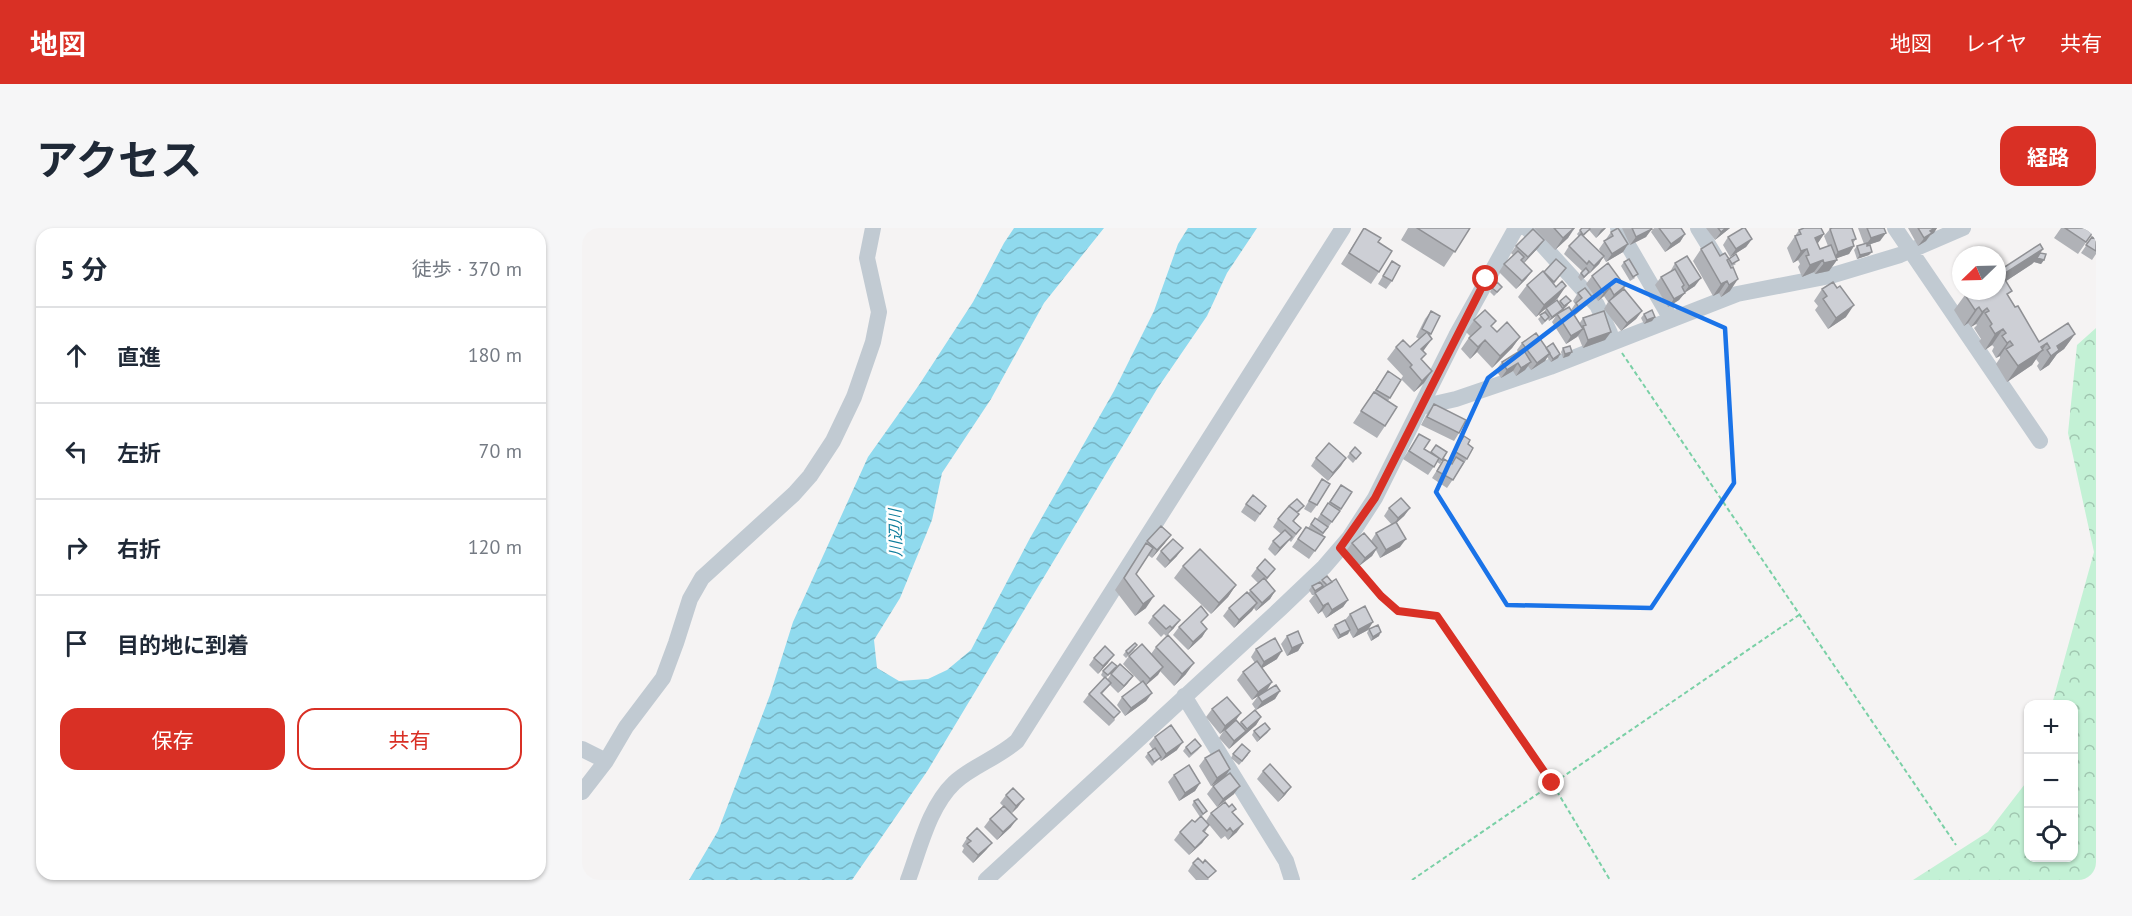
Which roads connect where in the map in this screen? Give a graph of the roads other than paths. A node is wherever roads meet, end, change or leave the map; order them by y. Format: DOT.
graph roads {
  1 [pos="873,228"];
  2 [pos="1343,228"];
  3 [pos="1516,228"];
  4 [pos="1527,228"];
  5 [pos="1618,228"];
  6 [pos="1698,228"];
  7 [pos="1895,228"];
  8 [pos="1963,228"];
  9 [pos="1910,251"];
  10 [pos="1731,284"];
  11 [pos="1671,319"];
  12 [pos="1614,342"];
  13 [pos="1421,407"];
  14 [pos="2040,441"];
  15 [pos="1184,696"];
  16 [pos="582,749"];
  17 [pos="606,761"];
  18 [pos="582,792"];
  19 [pos="908,880"];
  20 [pos="986,880"];
  21 [pos="1292,880"];
  1 -- 17 [label="street"];
  2 -- 19 [label="street"];
  3 -- 13 [label="street"];
  4 -- 12 [label="street"];
  5 -- 11 [label="street"];
  6 -- 10 [label="street"];
  7 -- 9 [label="street"];
  8 -- 9 [label="street"];
  9 -- 10 [label="street"];
  9 -- 14 [label="street"];
  10 -- 11 [label="street"];
  11 -- 12 [label="street"];
  12 -- 13 [label="street"];
  13 -- 15 [label="street"];
  15 -- 20 [label="street"];
  15 -- 21 [label="street"];
  16 -- 17 [label="street"];
  17 -- 18 [label="street"];
}
